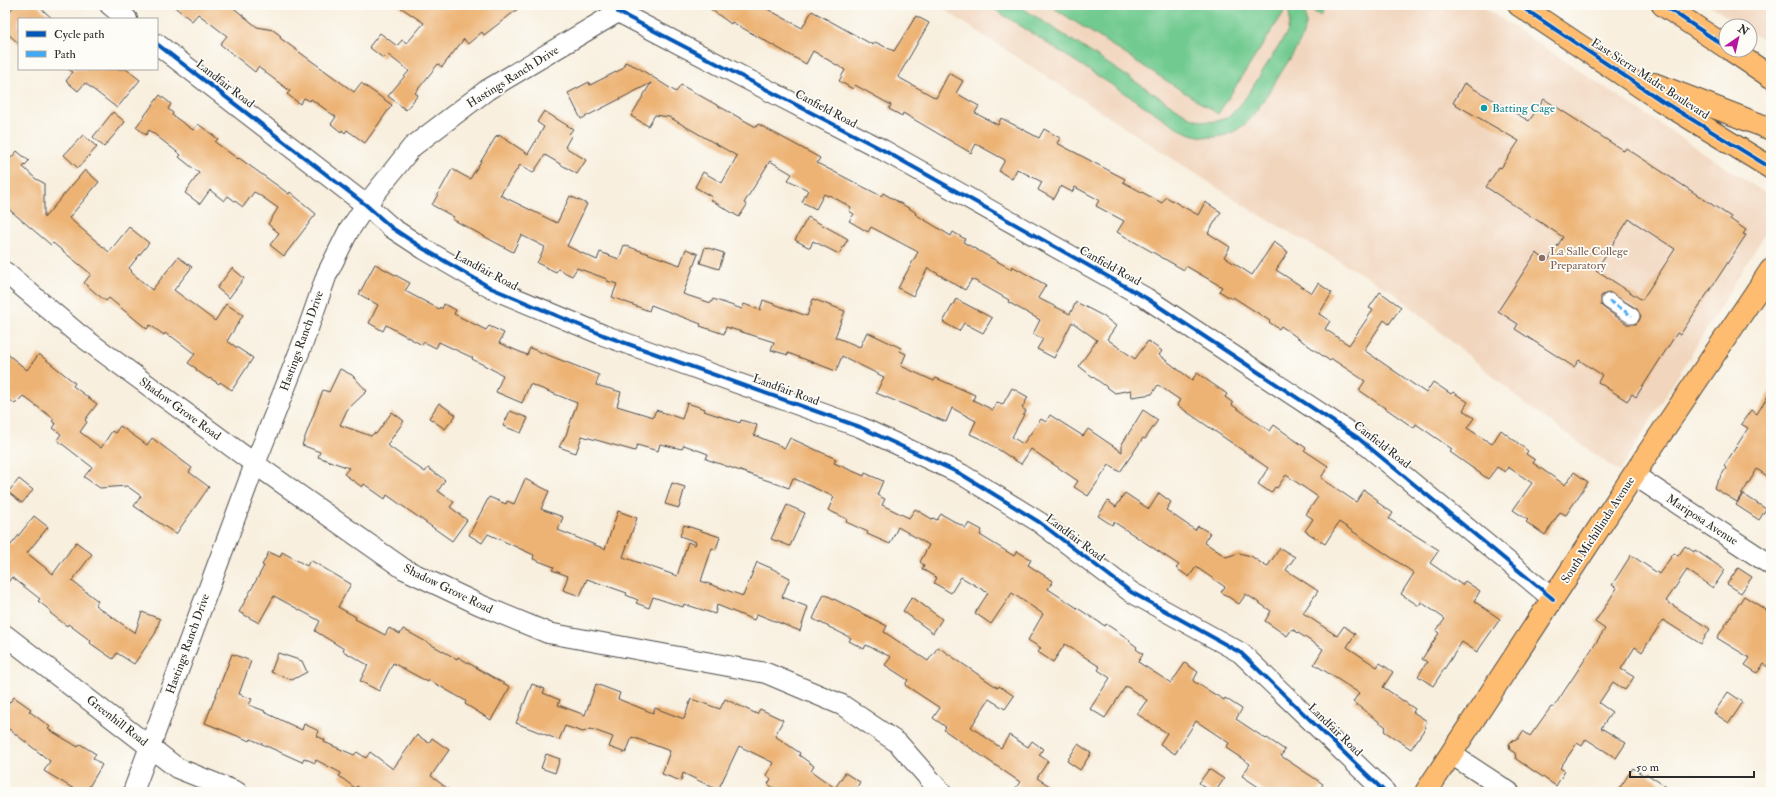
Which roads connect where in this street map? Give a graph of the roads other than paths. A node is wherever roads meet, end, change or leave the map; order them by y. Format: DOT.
graph roads {
  1 [pos="110,5"];
  2 [pos="1519,5"];
  3 [pos="1664,5"];
  4 [pos="622,8"];
  5 [pos="126,18"];
  6 [pos="1718,42"];
  7 [pos="158,45"];
  8 [pos="1743,58"];
  9 [pos="1615,69"];
  10 [pos="1771,77"];
  11 [pos="1771,129"];
  12 [pos="1771,168"];
  13 [pos="366,204"];
  14 [pos="1771,270"];
  15 [pos="5,272"];
  16 [pos="1609,301"];
  17 [pos="1632,316"];
  18 [pos="255,464"];
  19 [pos="1634,476"];
  20 [pos="1771,565"];
  21 [pos="1553,599"];
  22 [pos="5,635"];
  23 [pos="150,747"];
  24 [pos="1451,754"];
  25 [pos="133,792"];
  26 [pos="237,792"];
  27 [pos="941,792"];
  28 [pos="1385,792"];
  29 [pos="1426,792"];
  30 [pos="1509,792"];
  1 -- 5 [label="street"];
  2 -- 9 [label="main road, East Sierra Madre Boulevard"];
  3 -- 6 [label="main road"];
  4 -- 13 [label="street, Hastings Ranch Drive"];
  4 -- 21 [label="street, Canfield Road"];
  7 -- 13 [label="street, Landfair Road"];
  8 -- 10 [label="main road"];
  9 -- 11 [label="main road"];
  9 -- 12 [label="main road, East Sierra Madre Boulevard"];
  13 -- 18 [label="street, Hastings Ranch Drive"];
  13 -- 28 [label="street, Landfair Road"];
  14 -- 19 [label="main road, South Michillinda Avenue"];
  15 -- 18 [label="street, Shadow Grove Road"];
  16 -- 17 [label="street"];
  18 -- 23 [label="street, Hastings Ranch Drive"];
  18 -- 27 [label="street, Shadow Grove Road"];
  19 -- 20 [label="street, Mariposa Avenue"];
  19 -- 21 [label="main road, South Michillinda Avenue"];
  21 -- 24 [label="main road, South Michillinda Avenue"];
  22 -- 23 [label="street, Greenhill Road"];
  23 -- 25 [label="street, Hastings Ranch Drive"];
  23 -- 26 [label="street, Greenhill Road"];
  24 -- 29 [label="main road, South Michillinda Avenue"];
  24 -- 30 [label="street"];
}
